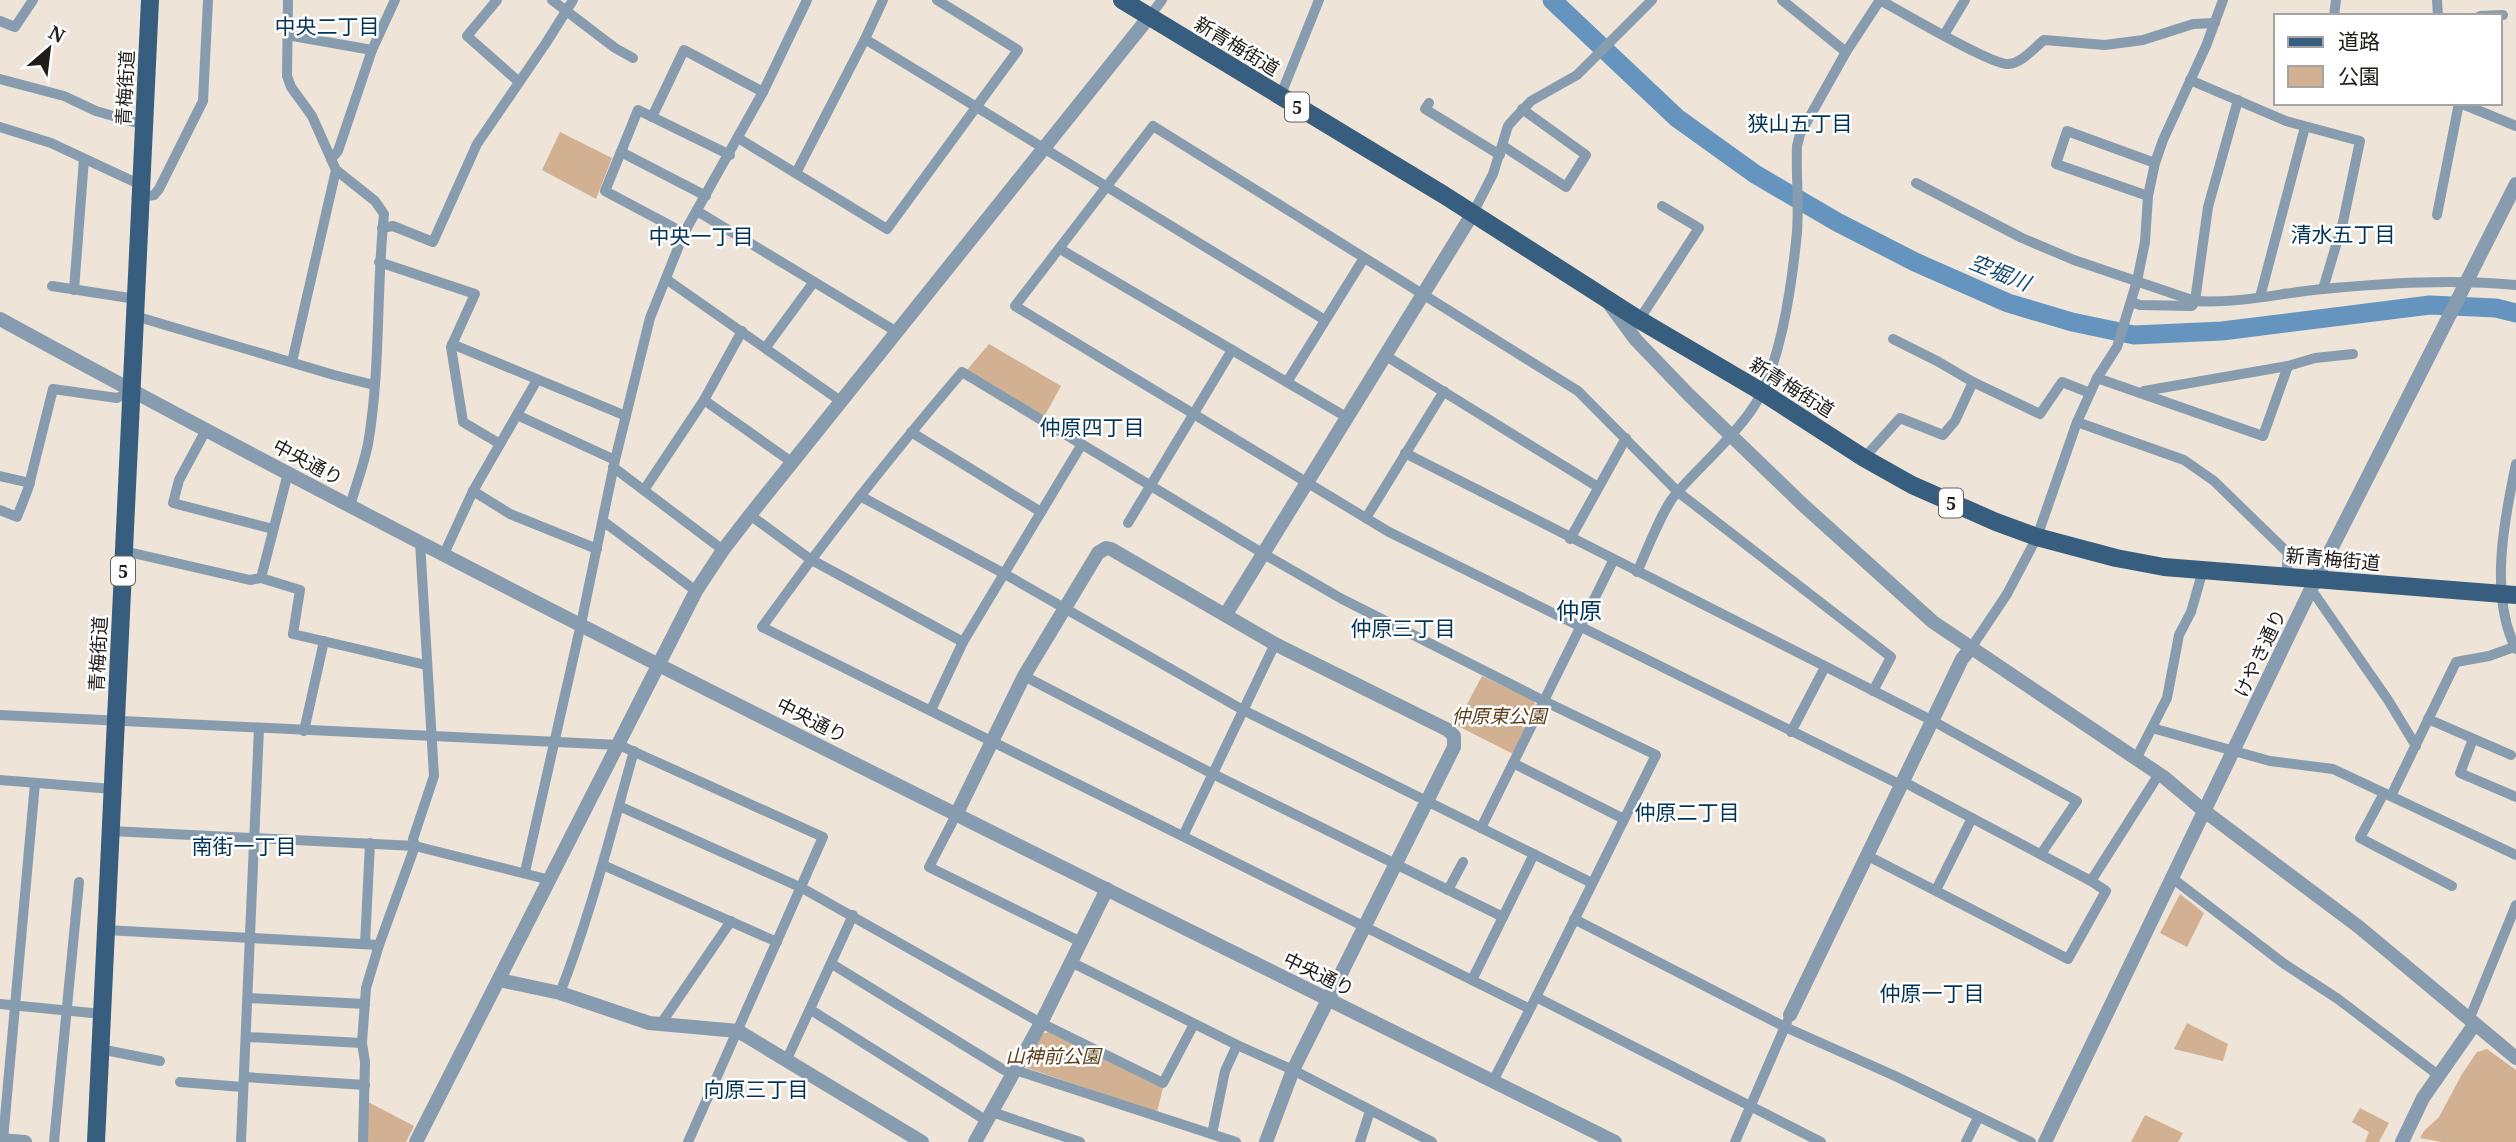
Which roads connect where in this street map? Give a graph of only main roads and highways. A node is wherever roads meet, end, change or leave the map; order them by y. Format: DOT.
graph roads {
  1 [pos="150,0"];
  2 [pos="1122,0"];
  3 [pos="2508,594"];
  4 [pos="96,1142"];
  1 -- 4 [label="main road, 青梅街道 / 5"];
  2 -- 3 [label="main road, 新青梅街道 / 5"];
}
